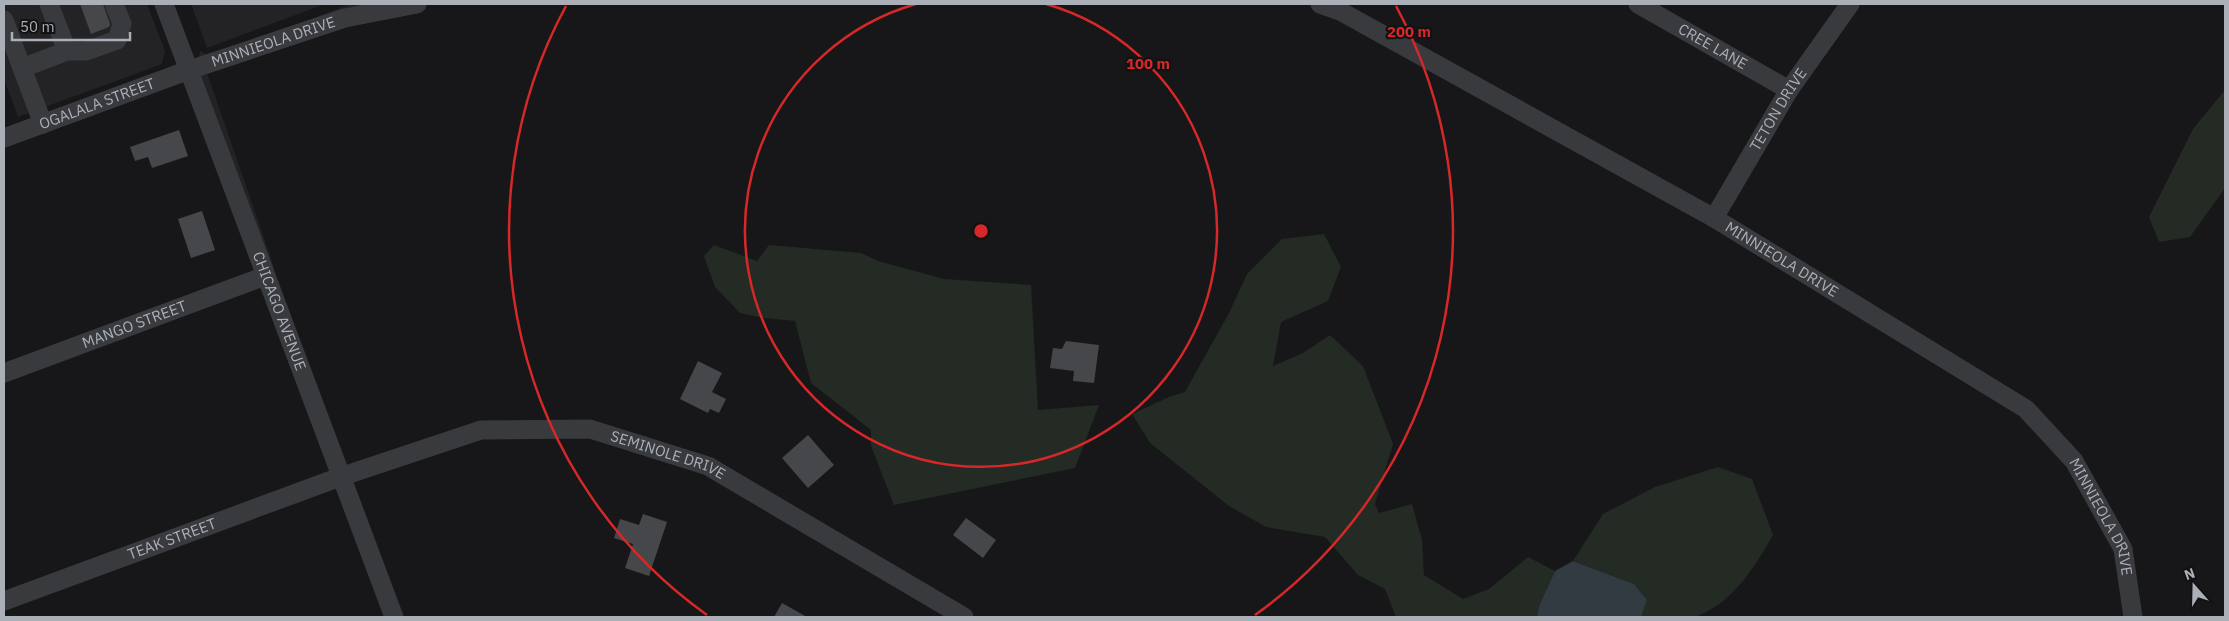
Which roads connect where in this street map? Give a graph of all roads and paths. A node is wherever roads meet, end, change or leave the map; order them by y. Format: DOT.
graph roads {
  1 [pos="49,4"];
  2 [pos="114,4"];
  3 [pos="164,4"];
  4 [pos="417,4"];
  5 [pos="1320,4"];
  6 [pos="1638,4"];
  7 [pos="1850,4"];
  8 [pos="1663,10"];
  9 [pos="4,20"];
  10 [pos="67,51"];
  11 [pos="22,68"];
  12 [pos="189,70"];
  13 [pos="1789,90"];
  14 [pos="43,124"];
  15 [pos="4,138"];
  16 [pos="1714,218"];
  17 [pos="265,276"];
  18 [pos="4,373"];
  19 [pos="340,477"];
  20 [pos="4,601"];
  21 [pos="394,617"];
  22 [pos="964,617"];
  23 [pos="2133,617"];
  1 -- 10 [label="street"];
  2 -- 10 [label="street"];
  3 -- 12 [label="street, CHICAGO AVENUE"];
  4 -- 12 [label="street, MINNIEOLA DRIVE"];
  5 -- 16 [label="street, MINNIEOLA DRIVE"];
  6 -- 8 [label="street, CREE LANE"];
  7 -- 13 [label="street, TETON DRIVE"];
  8 -- 13 [label="street, CREE LANE"];
  9 -- 11 [label="street"];
  10 -- 11 [label="street"];
  11 -- 14 [label="street"];
  12 -- 14 [label="street, OGALALA STREET"];
  12 -- 17 [label="street, CHICAGO AVENUE"];
  13 -- 16 [label="street, TETON DRIVE"];
  14 -- 15 [label="street, OGALALA STREET"];
  16 -- 23 [label="street, MINNIEOLA DRIVE"];
  17 -- 18 [label="street, MANGO STREET"];
  17 -- 19 [label="street, CHICAGO AVENUE"];
  19 -- 20 [label="street, TEAK STREET"];
  19 -- 21 [label="street, CHICAGO AVENUE"];
  19 -- 22 [label="street, SEMINOLE DRIVE"];
}
